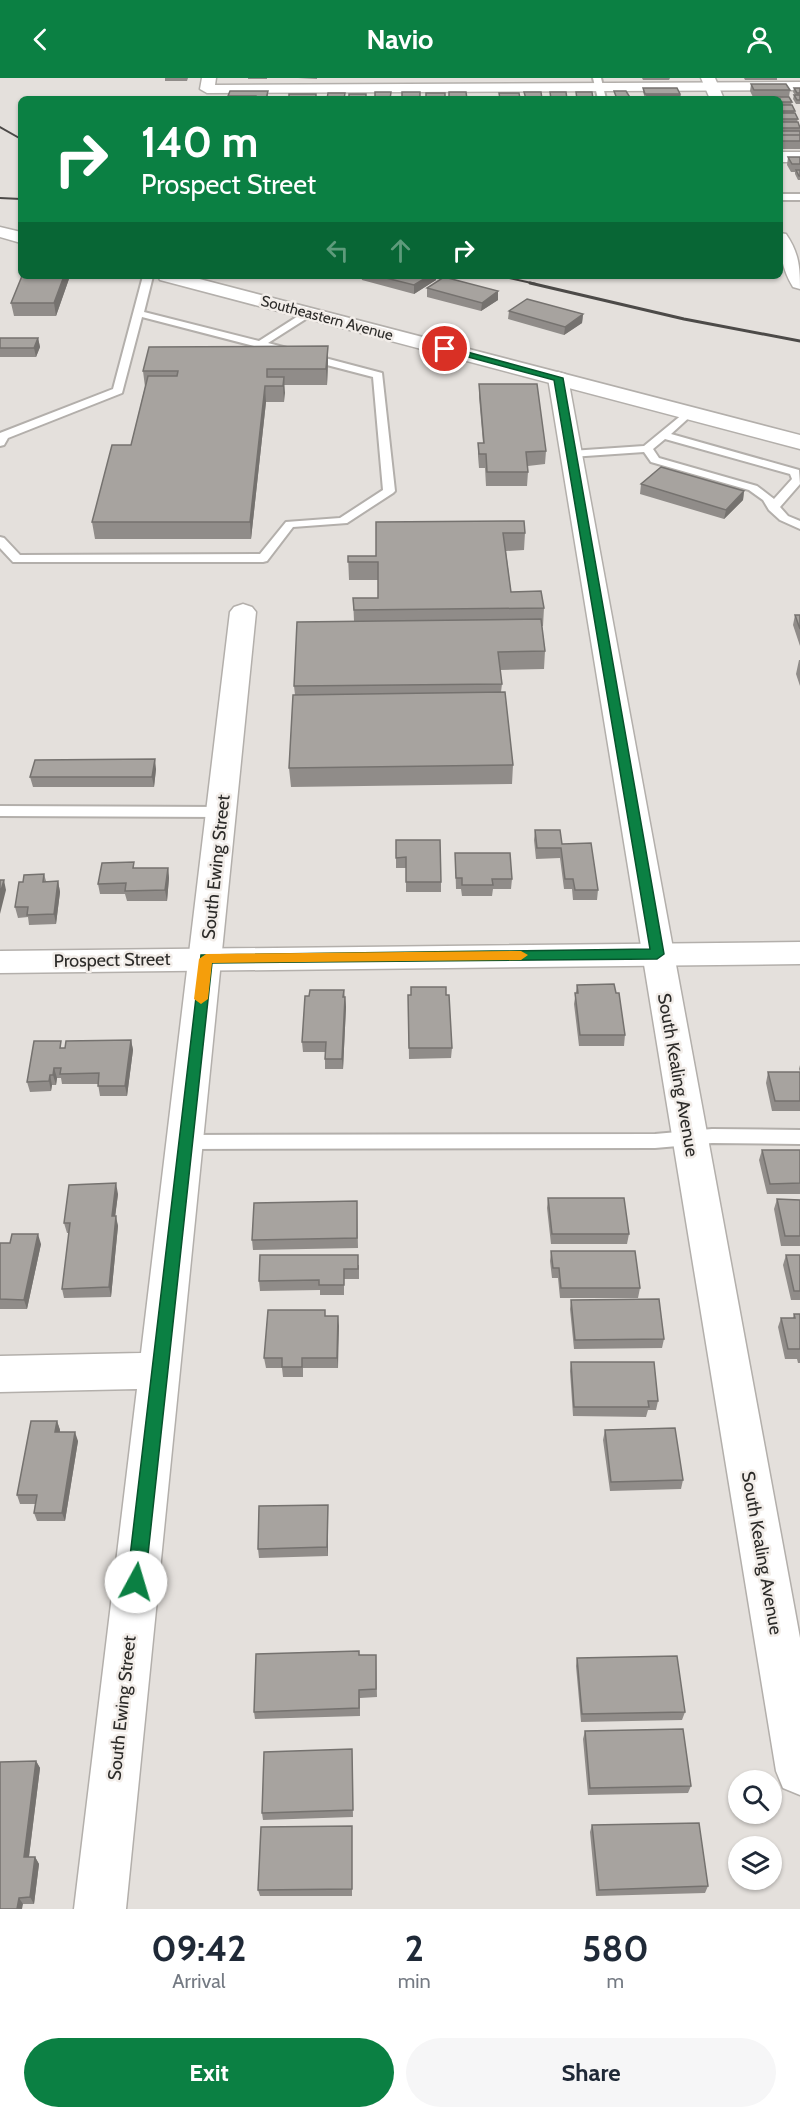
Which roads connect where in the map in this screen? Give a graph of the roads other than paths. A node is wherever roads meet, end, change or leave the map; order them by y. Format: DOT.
graph roads {
  1 [pos="208,84"];
  2 [pos="800,86"];
  3 [pos="600,88"];
  4 [pos="712,88"];
  5 [pos="783,157"];
  6 [pos="800,157"];
  7 [pos="783,197"];
  8 [pos="800,197"];
  9 [pos="0,232"];
  10 [pos="18,237"];
  11 [pos="783,245"];
  12 [pos="147,279"];
  13 [pos="179,279"];
  14 [pos="800,283"];
  15 [pos="138,313"];
  16 [pos="309,313"];
  17 [pos="260,344"];
  18 [pos="558,378"];
  19 [pos="689,412"];
  20 [pos="664,435"];
  21 [pos="800,442"];
  22 [pos="0,443"];
  23 [pos="647,449"];
  24 [pos="571,454"];
  25 [pos="773,508"];
  26 [pos="800,525"];
  27 [pos="0,541"];
  28 [pos="243,612"];
  29 [pos="0,811"];
  30 [pos="221,812"];
  31 [pos="800,953"];
  32 [pos="657,954"];
  33 [pos="206,959"];
  34 [pos="0,962"];
  35 [pos="800,1137"];
  36 [pos="689,1140"];
  37 [pos="185,1142"];
  38 [pos="159,1371"];
  39 [pos="0,1374"];
  40 [pos="800,1771"];
  41 [pos="100,1909"];
  1 -- 3 [label="street"];
  2 -- 4 [label="street"];
  3 -- 4 [label="street"];
  5 -- 6 [label="street"];
  7 -- 8 [label="lane"];
  9 -- 10 [label="street"];
  11 -- 14 [label="street"];
  12 -- 15 [label="lane"];
  13 -- 16 [label="street, Southeastern Avenue"];
  15 -- 17 [label="lane"];
  15 -- 22 [label="lane"];
  16 -- 17 [label="lane"];
  16 -- 18 [label="street, Southeastern Avenue"];
  17 -- 27 [label="lane"];
  18 -- 19 [label="street, Southeastern Avenue"];
  18 -- 24 [label="street, South Kealing Avenue"];
  19 -- 20 [label="lane"];
  19 -- 21 [label="street, Southeastern Avenue"];
  20 -- 23 [label="lane"];
  20 -- 25 [label="lane"];
  23 -- 24 [label="lane"];
  23 -- 25 [label="lane"];
  24 -- 32 [label="street, South Kealing Avenue"];
  25 -- 26 [label="lane"];
  28 -- 30 [label="street, South Ewing Street"];
  29 -- 30 [label="lane"];
  30 -- 33 [label="street, South Ewing Street"];
  31 -- 32 [label="street, Prospect Street"];
  32 -- 33 [label="street, Prospect Street"];
  32 -- 36 [label="street, South Kealing Avenue"];
  33 -- 34 [label="street, Prospect Street"];
  33 -- 37 [label="street, South Ewing Street"];
  35 -- 36 [label="lane"];
  36 -- 37 [label="lane"];
  36 -- 40 [label="street, South Kealing Avenue"];
  37 -- 38 [label="street, South Ewing Street"];
  38 -- 39 [label="street"];
  38 -- 41 [label="street, South Ewing Street"];
}
